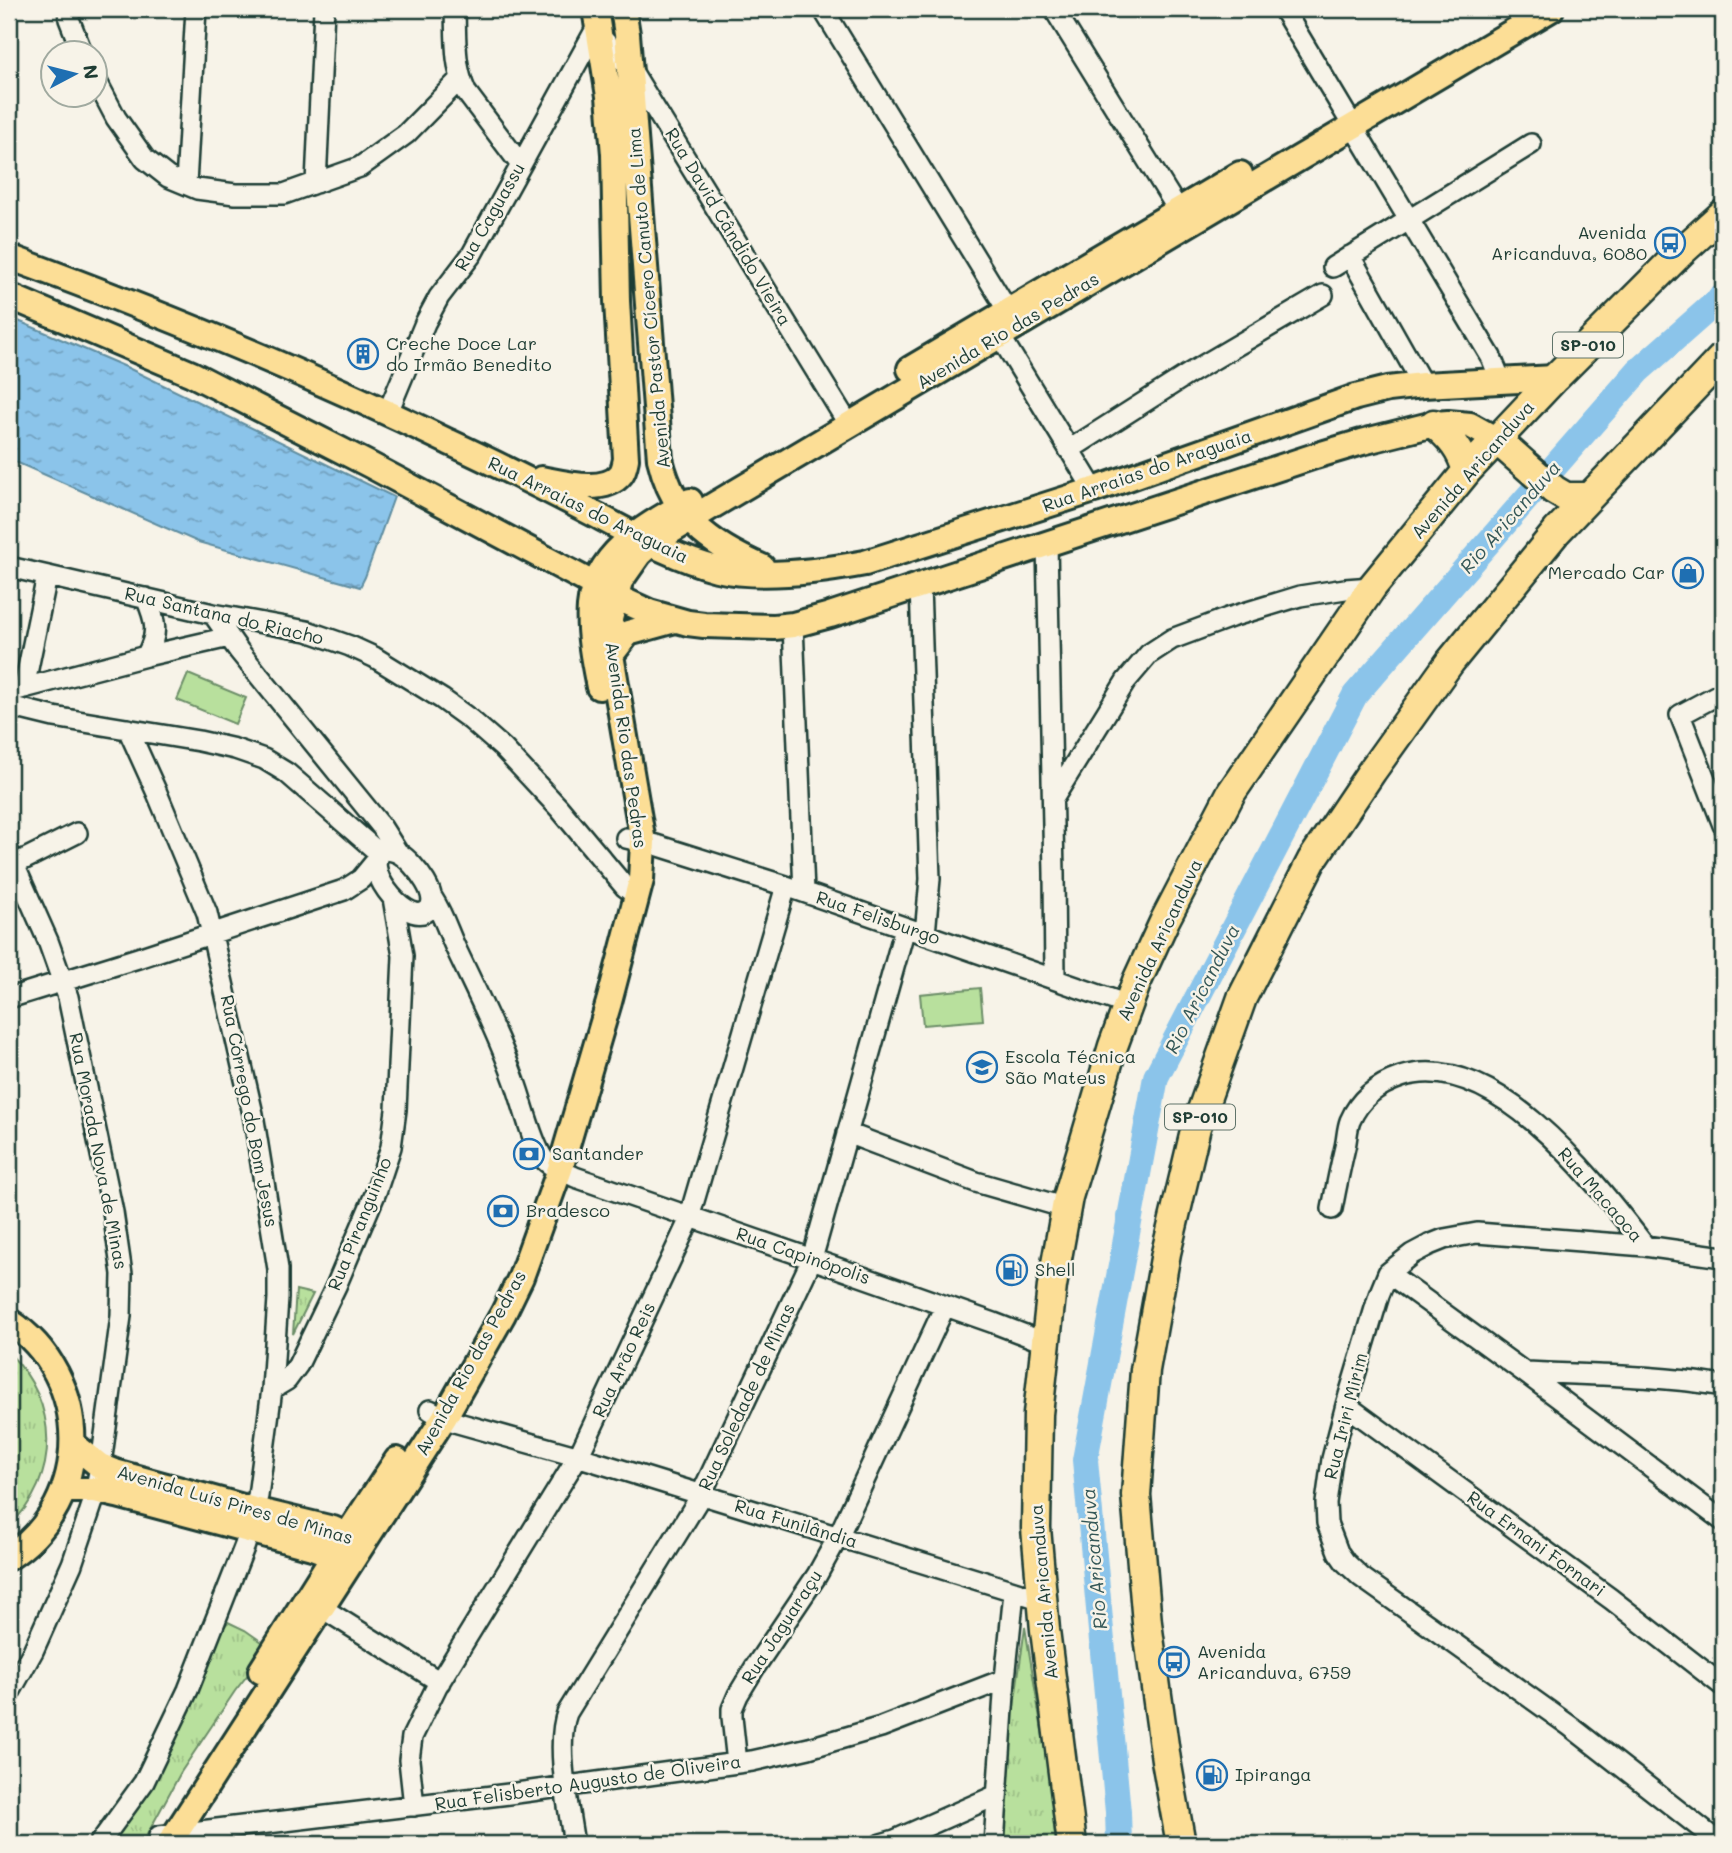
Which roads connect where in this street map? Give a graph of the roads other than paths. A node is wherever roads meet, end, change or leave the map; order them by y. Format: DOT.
graph roads {
  1 [pos="68,9"];
  2 [pos="196,9"];
  3 [pos="324,9"];
  4 [pos="455,9"];
  5 [pos="623,9"];
  6 [pos="824,9"];
  7 [pos="1054,9"];
  8 [pos="1283,9"];
  9 [pos="1551,9"];
  10 [pos="1520,13"];
  11 [pos="597,23"];
  12 [pos="76,38"];
  13 [pos="630,68"];
  14 [pos="460,79"];
  15 [pos="108,103"];
  16 [pos="1350,119"];
  17 [pos="1531,144"];
  18 [pos="521,165"];
  19 [pos="316,183"];
  20 [pos="186,184"];
  21 [pos="1723,214"];
  22 [pos="1183,217"];
  23 [pos="1410,219"];
  24 [pos="1350,256"];
  25 [pos="9,257"];
  26 [pos="1333,267"];
  27 [pos="1323,295"];
  28 [pos="9,296"];
  29 [pos="1008,311"];
  30 [pos="1000,336"];
  31 [pos="1723,357"];
  32 [pos="1555,378"];
  33 [pos="1501,381"];
  34 [pos="1423,385"];
  35 [pos="388,412"];
  36 [pos="844,418"];
  37 [pos="1434,424"];
  38 [pos="1507,449"];
  39 [pos="626,450"];
  40 [pos="1069,450"];
  41 [pos="660,459"];
  42 [pos="510,471"];
  43 [pos="1467,471"];
  44 [pos="1094,490"];
  45 [pos="1588,497"];
  46 [pos="684,513"];
  47 [pos="642,539"];
  48 [pos="1047,544"];
  49 [pos="9,567"];
  50 [pos="775,573"];
  51 [pos="47,576"];
  52 [pos="920,586"];
  53 [pos="1372,587"];
  54 [pos="605,591"];
  55 [pos="146,598"];
  56 [pos="214,614"];
  57 [pos="675,620"];
  58 [pos="793,625"];
  59 [pos="229,637"];
  60 [pos="611,655"];
  61 [pos="146,656"];
  62 [pos="17,690"];
  63 [pos="1723,692"];
  64 [pos="9,706"];
  65 [pos="128,729"];
  66 [pos="1053,799"];
  67 [pos="1723,825"];
  68 [pos="77,833"];
  69 [pos="635,840"];
  70 [pos="384,856"];
  71 [pos="12,858"];
  72 [pos="795,889"];
  73 [pos="344,890"];
  74 [pos="631,892"];
  75 [pos="391,895"];
  76 [pos="425,909"];
  77 [pos="905,928"];
  78 [pos="212,933"];
  79 [pos="925,934"];
  80 [pos="403,956"];
  81 [pos="1055,979"];
  82 [pos="64,981"];
  83 [pos="9,998"];
  84 [pos="1128,1005"];
  85 [pos="847,1133"];
  86 [pos="554,1166"];
  87 [pos="1066,1208"];
  88 [pos="1332,1209"];
  89 [pos="690,1217"];
  90 [pos="1645,1246"];
  91 [pos="1723,1257"];
  92 [pos="812,1259"];
  93 [pos="1388,1273"];
  94 [pos="945,1306"];
  95 [pos="9,1321"];
  96 [pos="1046,1343"];
  97 [pos="1524,1372"];
  98 [pos="1723,1387"];
  99 [pos="272,1389"];
  100 [pos="1346,1405"];
  101 [pos="437,1414"];
  102 [pos="73,1444"];
  103 [pos="578,1456"];
  104 [pos="100,1465"];
  105 [pos="64,1490"];
  106 [pos="95,1490"];
  107 [pos="701,1494"];
  108 [pos="252,1520"];
  109 [pos="1723,1521"];
  110 [pos="838,1537"];
  111 [pos="349,1549"];
  112 [pos="9,1557"];
  113 [pos="1014,1592"];
  114 [pos="1043,1600"];
  115 [pos="322,1608"];
  116 [pos="1005,1679"];
  117 [pos="440,1682"];
  118 [pos="1723,1686"];
  119 [pos="9,1694"];
  120 [pos="737,1763"];
  121 [pos="566,1786"];
  122 [pos="997,1795"];
  123 [pos="414,1806"];
  124 [pos="165,1840"];
  125 [pos="99,1844"];
  126 [pos="574,1844"];
  127 [pos="881,1844"];
  128 [pos="994,1844"];
  129 [pos="1072,1844"];
  130 [pos="1181,1844"];
  131 [pos="1721,1844"];
  1 -- 12 [label="street"];
  2 -- 20 [label="street"];
  3 -- 19 [label="street"];
  4 -- 14 [label="street"];
  5 -- 13 [label="main road, Avenida Pastor Cícero Canuto de Lima"];
  6 -- 29 [label="street"];
  7 -- 22 [label="street"];
  8 -- 16 [label="street"];
  9 -- 10 [label="main road, Avenida Rio das Pedras"];
  10 -- 16 [label="main road, Avenida Rio das Pedras"];
  11 -- 13 [label="street, Rua David Cândido Vieira"];
  11 -- 18 [label="street, Rua Caguassu"];
  11 -- 39 [label="main road, Avenida Pastor Cícero Canuto de Lima"];
  13 -- 36 [label="street, Rua David Cândido Vieira"];
  13 -- 41 [label="main road, Avenida Pastor Cícero Canuto de Lima"];
  14 -- 18 [label="street"];
  14 -- 19 [label="street"];
  15 -- 20 [label="street"];
  16 -- 22 [label="main road, Avenida Rio das Pedras"];
  16 -- 23 [label="street"];
  17 -- 23 [label="street"];
  18 -- 35 [label="street, Rua Caguassu"];
  19 -- 20 [label="street"];
  21 -- 32 [label="highway, Avenida Aricanduva / SP-010"];
  22 -- 29 [label="main road, Avenida Rio das Pedras"];
  22 -- 30 [label="main road, Avenida Rio das Pedras"];
  23 -- 24 [label="street"];
  23 -- 33 [label="street"];
  24 -- 26 [label="street"];
  24 -- 34 [label="street"];
  25 -- 35 [label="main road, Rua Arraias do Araguaia"];
  27 -- 40 [label="street"];
  28 -- 54 [label="main road, Rua Arraias do Araguaia"];
  29 -- 36 [label="main road, Avenida Rio das Pedras"];
  30 -- 36 [label="main road, Avenida Rio das Pedras"];
  30 -- 40 [label="street"];
  31 -- 45 [label="highway, SP-010"];
  32 -- 33 [label="main road, Rua Arraias do Araguaia"];
  32 -- 38 [label="highway, Avenida Aricanduva / SP-010"];
  33 -- 34 [label="main road, Rua Arraias do Araguaia"];
  34 -- 44 [label="main road, Rua Arraias do Araguaia"];
  35 -- 42 [label="main road, Rua Arraias do Araguaia"];
  36 -- 46 [label="main road, Avenida Rio das Pedras"];
  37 -- 38 [label="main road, Rua Arraias do Araguaia"];
  37 -- 43 [label="highway"];
  37 -- 48 [label="main road, Rua Arraias do Araguaia"];
  38 -- 43 [label="highway, Avenida Aricanduva / SP-010"];
  38 -- 45 [label="highway"];
  39 -- 41 [label="main road"];
  39 -- 42 [label="main road, Avenida Pastor Cícero Canuto de Lima"];
  40 -- 44 [label="street"];
  41 -- 46 [label="main road, Avenida Pastor Cícero Canuto de Lima"];
  42 -- 47 [label="main road, Rua Arraias do Araguaia"];
  43 -- 53 [label="highway, Avenida Aricanduva / SP-010"];
  44 -- 50 [label="main road, Rua Arraias do Araguaia"];
  45 -- 130 [label="highway, SP-010"];
  46 -- 47 [label="main road, Avenida Rio das Pedras"];
  46 -- 50 [label="main road, Avenida Pastor Cícero Canuto de Lima"];
  47 -- 50 [label="main road, Rua Arraias do Araguaia"];
  47 -- 54 [label="main road, Avenida Rio das Pedras"];
  48 -- 52 [label="main road, Rua Arraias do Araguaia"];
  48 -- 66 [label="street"];
  49 -- 51 [label="street, Rua Santana do Riacho"];
  51 -- 55 [label="street, Rua Santana do Riacho"];
  51 -- 62 [label="street"];
  52 -- 58 [label="main road, Rua Arraias do Araguaia"];
  52 -- 79 [label="street"];
  53 -- 66 [label="street"];
  53 -- 84 [label="highway, Avenida Aricanduva / SP-010"];
  54 -- 57 [label="main road, Rua Arraias do Araguaia"];
  54 -- 60 [label="main road, Avenida Rio das Pedras"];
  54 -- 69 [label="main road, Avenida Rio das Pedras"];
  55 -- 56 [label="street, Rua Santana do Riacho"];
  55 -- 61 [label="street"];
  56 -- 59 [label="street"];
  56 -- 74 [label="street, Rua Santana do Riacho"];
  57 -- 58 [label="main road, Rua Arraias do Araguaia"];
  57 -- 60 [label="main road"];
  58 -- 72 [label="street, Rua Arão Reis"];
  59 -- 61 [label="street"];
  59 -- 70 [label="street"];
  60 -- 69 [label="main road, Avenida Rio das Pedras"];
  61 -- 62 [label="street"];
  63 -- 67 [label="street"];
  64 -- 65 [label="street"];
  65 -- 70 [label="street"];
  65 -- 78 [label="street, Rua Córrego do Bom Jesus"];
  66 -- 81 [label="street"];
  68 -- 71 [label="street"];
  69 -- 72 [label="street, Rua Felisburgo"];
  69 -- 74 [label="main road, Avenida Rio das Pedras"];
  70 -- 73 [label="street"];
  70 -- 75 [label="street, Rua Piranguinho"];
  70 -- 76 [label="street"];
  71 -- 82 [label="street, Rua Morada Nova de Minas"];
  72 -- 77 [label="street, Rua Felisburgo"];
  72 -- 89 [label="street, Rua Arão Reis"];
  73 -- 75 [label="street"];
  73 -- 78 [label="street"];
  74 -- 86 [label="main road, Avenida Rio das Pedras"];
  75 -- 76 [label="street"];
  75 -- 80 [label="street, Rua Piranguinho"];
  76 -- 80 [label="street, Rua Piranguinho"];
  76 -- 86 [label="street"];
  77 -- 79 [label="street, Rua Felisburgo"];
  77 -- 85 [label="street, Rua Soledade de Minas"];
  78 -- 82 [label="street"];
  78 -- 99 [label="street, Rua Córrego do Bom Jesus"];
  79 -- 81 [label="street, Rua Felisburgo"];
  80 -- 99 [label="street, Rua Piranguinho"];
  81 -- 84 [label="street, Rua Felisburgo"];
  82 -- 83 [label="street"];
  82 -- 104 [label="street, Rua Morada Nova de Minas"];
  84 -- 87 [label="highway, Avenida Aricanduva / SP-010"];
  85 -- 87 [label="street"];
  85 -- 92 [label="street, Rua Soledade de Minas"];
  86 -- 89 [label="street, Rua Capinópolis"];
  86 -- 101 [label="main road, Avenida Rio das Pedras"];
  87 -- 96 [label="highway, Avenida Aricanduva / SP-010"];
  88 -- 90 [label="street, Rua Macaoca"];
  89 -- 92 [label="street, Rua Capinópolis"];
  89 -- 103 [label="street, Rua Arão Reis"];
  90 -- 91 [label="street"];
  90 -- 93 [label="street"];
  92 -- 94 [label="street, Rua Capinópolis"];
  92 -- 107 [label="street, Rua Soledade de Minas"];
  93 -- 97 [label="street"];
  93 -- 100 [label="street, Rua Iriri Mirim"];
  94 -- 96 [label="street, Rua Capinópolis"];
  94 -- 110 [label="street, Rua Jaguaraçu"];
  95 -- 102 [label="main road"];
  96 -- 114 [label="highway, Avenida Aricanduva / SP-010"];
  97 -- 98 [label="street"];
  97 -- 109 [label="street"];
  99 -- 108 [label="street, Rua Córrego do Bom Jesus"];
  100 -- 118 [label="street, Rua Ernani Fornari"];
  100 -- 131 [label="street, Rua Iriri Mirim"];
  101 -- 103 [label="street, Rua Funilândia"];
  101 -- 111 [label="main road, Avenida Rio das Pedras"];
  102 -- 104 [label="main road, Avenida Luís Pires de Minas"];
  102 -- 105 [label="main road"];
  103 -- 107 [label="street, Rua Funilândia"];
  103 -- 117 [label="street, Rua Arão Reis"];
  104 -- 106 [label="street, Rua Morada Nova de Minas"];
  104 -- 108 [label="main road, Avenida Luís Pires de Minas"];
  105 -- 106 [label="main road, Avenida Luís Pires de Minas"];
  105 -- 112 [label="main road"];
  106 -- 108 [label="main road, Avenida Luís Pires de Minas"];
  106 -- 119 [label="street, Rua Morada Nova de Minas"];
  107 -- 110 [label="street, Rua Funilândia"];
  107 -- 121 [label="street, Rua Soledade de Minas"];
  108 -- 111 [label="main road, Avenida Luís Pires de Minas"];
  108 -- 125 [label="street, Rua Córrego do Bom Jesus"];
  110 -- 113 [label="street, Rua Funilândia"];
  110 -- 120 [label="street, Rua Jaguaraçu"];
  111 -- 115 [label="main road, Avenida Rio das Pedras"];
  111 -- 124 [label="main road, Avenida Rio das Pedras"];
  113 -- 114 [label="street, Rua Funilândia"];
  113 -- 116 [label="street"];
  114 -- 129 [label="highway, Avenida Aricanduva / SP-010"];
  115 -- 117 [label="street"];
  115 -- 124 [label="main road, Avenida Rio das Pedras"];
  116 -- 120 [label="street, Rua Felisberto Augusto de Oliveira"];
  116 -- 122 [label="street"];
  117 -- 123 [label="street, Rua Arão Reis"];
  120 -- 121 [label="street, Rua Felisberto Augusto de Oliveira"];
  121 -- 123 [label="street, Rua Felisberto Augusto de Oliveira"];
  121 -- 126 [label="street, Rua Soledade de Minas"];
  122 -- 127 [label="street"];
  122 -- 128 [label="street"];
  123 -- 124 [label="street, Rua Felisberto Augusto de Oliveira"];
}
